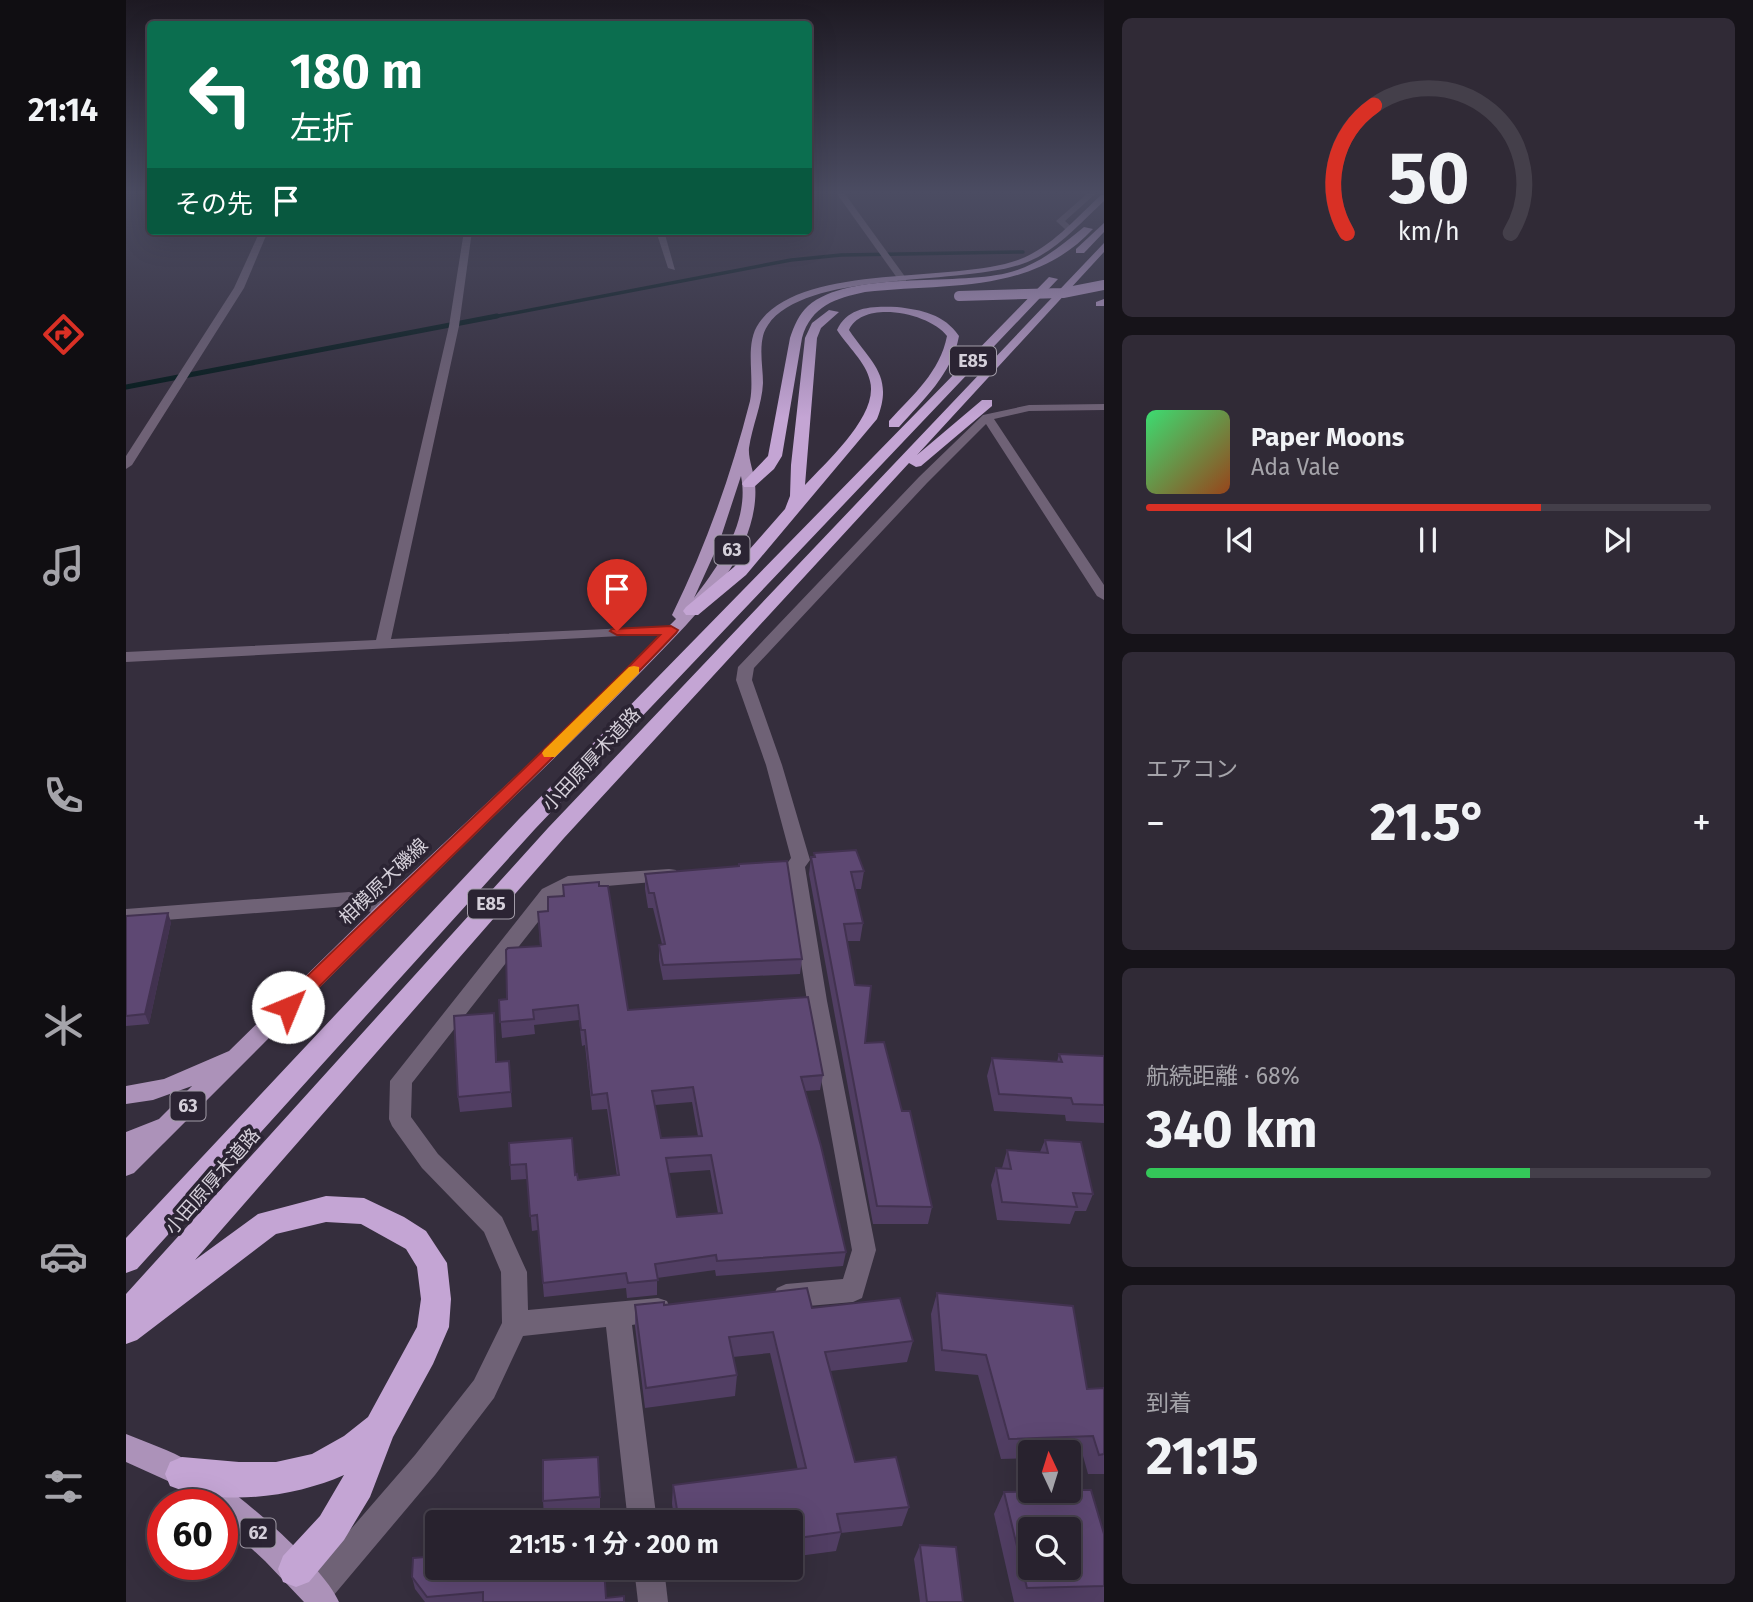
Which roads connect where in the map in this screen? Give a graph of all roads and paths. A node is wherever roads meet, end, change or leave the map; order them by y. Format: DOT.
graph roads {
  1 [pos="247,269"];
  2 [pos="462,269"];
  3 [pos="896,269"];
  4 [pos="997,269"];
  5 [pos="1027,269"];
  6 [pos="1062,269"];
  7 [pos="1083,269"];
  8 [pos="904,280"];
  9 [pos="1104,285"];
  10 [pos="1104,407"];
  11 [pos="987,410"];
  12 [pos="743,453"];
  13 [pos="126,465"];
  14 [pos="749,484"];
  15 [pos="842,496"];
  16 [pos="866,502"];
  17 [pos="789,517"];
  18 [pos="703,568"];
  19 [pos="1104,596"];
  20 [pos="692,611"];
  21 [pos="671,630"];
  22 [pos="383,644"];
  23 [pos="126,657"];
  24 [pos="689,873"];
  25 [pos="386,909"];
  26 [pos="126,916"];
  27 [pos="248,1046"];
  28 [pos="126,1095"];
  29 [pos="172,1122"];
  30 [pos="126,1143"];
  31 [pos="126,1166"];
  32 [pos="126,1259"];
  33 [pos="761,1299"];
  34 [pos="682,1307"];
  35 [pos="126,1315"];
  36 [pos="618,1315"];
  37 [pos="515,1324"];
  38 [pos="126,1329"];
  39 [pos="380,1428"];
  40 [pos="126,1448"];
  41 [pos="183,1474"];
  42 [pos="642,1510"];
  43 [pos="296,1569"];
  44 [pos="650,1580"];
  45 [pos="320,1597"];
  46 [pos="653,1602"];
  1 -- 13 [label="street"];
  2 -- 22 [label="street"];
  3 -- 8 [label="street"];
  4 -- 8 [label="main road, 相模原大磯線 / 63"];
  5 -- 14 [label="highway"];
  6 -- 15 [label="highway, 小田原厚木道路 / E85"];
  7 -- 16 [label="highway, 小田原厚木道路 / E85"];
  8 -- 12 [label="main road, 相模原大磯線 / 63"];
  9 -- 17 [label="highway, bridge"];
  10 -- 11 [label="street"];
  11 -- 16 [label="highway"];
  11 -- 19 [label="street"];
  11 -- 33 [label="street"];
  12 -- 14 [label="main road, 相模原大磯線 / 63"];
  12 -- 18 [label="main road, 相模原大磯線 / 63"];
  14 -- 18 [label="main road, 63"];
  14 -- 20 [label="main road, 相模原大磯線 / 63"];
  15 -- 17 [label="highway"];
  15 -- 32 [label="highway, 小田原厚木道路 / E85"];
  16 -- 35 [label="highway, 小田原厚木道路 / E85"];
  17 -- 20 [label="highway"];
  18 -- 21 [label="main road, 相模原大磯線 / 63"];
  20 -- 21 [label="main road, 相模原大磯線 / 63"];
  21 -- 22 [label="street"];
  21 -- 25 [label="main road, 相模原大磯線 / 63"];
  22 -- 23 [label="street"];
  24 -- 37 [label="street"];
  25 -- 26 [label="street"];
  25 -- 27 [label="main road, 相模原大磯線 / 63"];
  27 -- 28 [label="main road, 63"];
  27 -- 29 [label="main road, 相模原大磯線 / 63"];
  29 -- 30 [label="main road"];
  29 -- 31 [label="main road, 相模原大磯線 / 63"];
  34 -- 36 [label="street"];
  36 -- 37 [label="street"];
  36 -- 42 [label="street"];
  37 -- 45 [label="street"];
  38 -- 39 [label="highway"];
  39 -- 41 [label="highway"];
  39 -- 43 [label="highway"];
  40 -- 41 [label="main road, 62"];
  41 -- 43 [label="main road, 62"];
  43 -- 45 [label="main road, 62"];
  44 -- 46 [label="street"];
}
